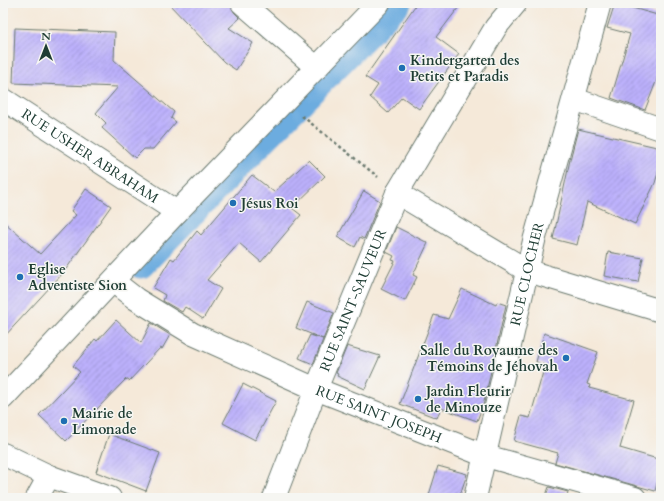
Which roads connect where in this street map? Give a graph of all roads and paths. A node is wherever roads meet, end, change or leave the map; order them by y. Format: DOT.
graph roads {
  1 [pos="242,3"];
  2 [pos="379,3"];
  3 [pos="516,3"];
  4 [pos="600,3"];
  5 [pos="317,68"];
  6 [pos="3,99"];
  7 [pos="574,99"];
  8 [pos="285,102"];
  9 [pos="661,129"];
  10 [pos="397,192"];
  11 [pos="177,212"];
  12 [pos="528,271"];
  13 [pos="126,291"];
  14 [pos="661,311"];
  15 [pos="316,389"];
  16 [pos="3,398"];
  17 [pos="3,454"];
  18 [pos="486,456"];
  19 [pos="43,487"];
  20 [pos="110,498"];
  21 [pos="274,498"];
  22 [pos="475,498"];
  23 [pos="635,498"];
  1 -- 5 [label="street"];
  2 -- 5 [label="street"];
  3 -- 10 [label="street, RUE SAINT-SAUVEUR"];
  4 -- 7 [label="street, RUE CLOCHER"];
  5 -- 8 [label="street"];
  6 -- 11 [label="street, RUE USHER ABRAHAM"];
  7 -- 9 [label="street"];
  7 -- 12 [label="street, RUE CLOCHER"];
  8 -- 10 [label="path"];
  8 -- 11 [label="street"];
  10 -- 12 [label="street"];
  10 -- 15 [label="street, RUE SAINT-SAUVEUR"];
  11 -- 13 [label="street"];
  12 -- 14 [label="street"];
  12 -- 18 [label="street, RUE CLOCHER"];
  13 -- 15 [label="street, RUE SAINT JOSEPH"];
  13 -- 16 [label="street"];
  15 -- 18 [label="street, RUE SAINT JOSEPH"];
  15 -- 21 [label="street, RUE SAINT-SAUVEUR"];
  17 -- 19 [label="street"];
  18 -- 22 [label="street, RUE CLOCHER"];
  18 -- 23 [label="street, RUE SAINT JOSEPH"];
  19 -- 20 [label="street"];
}
